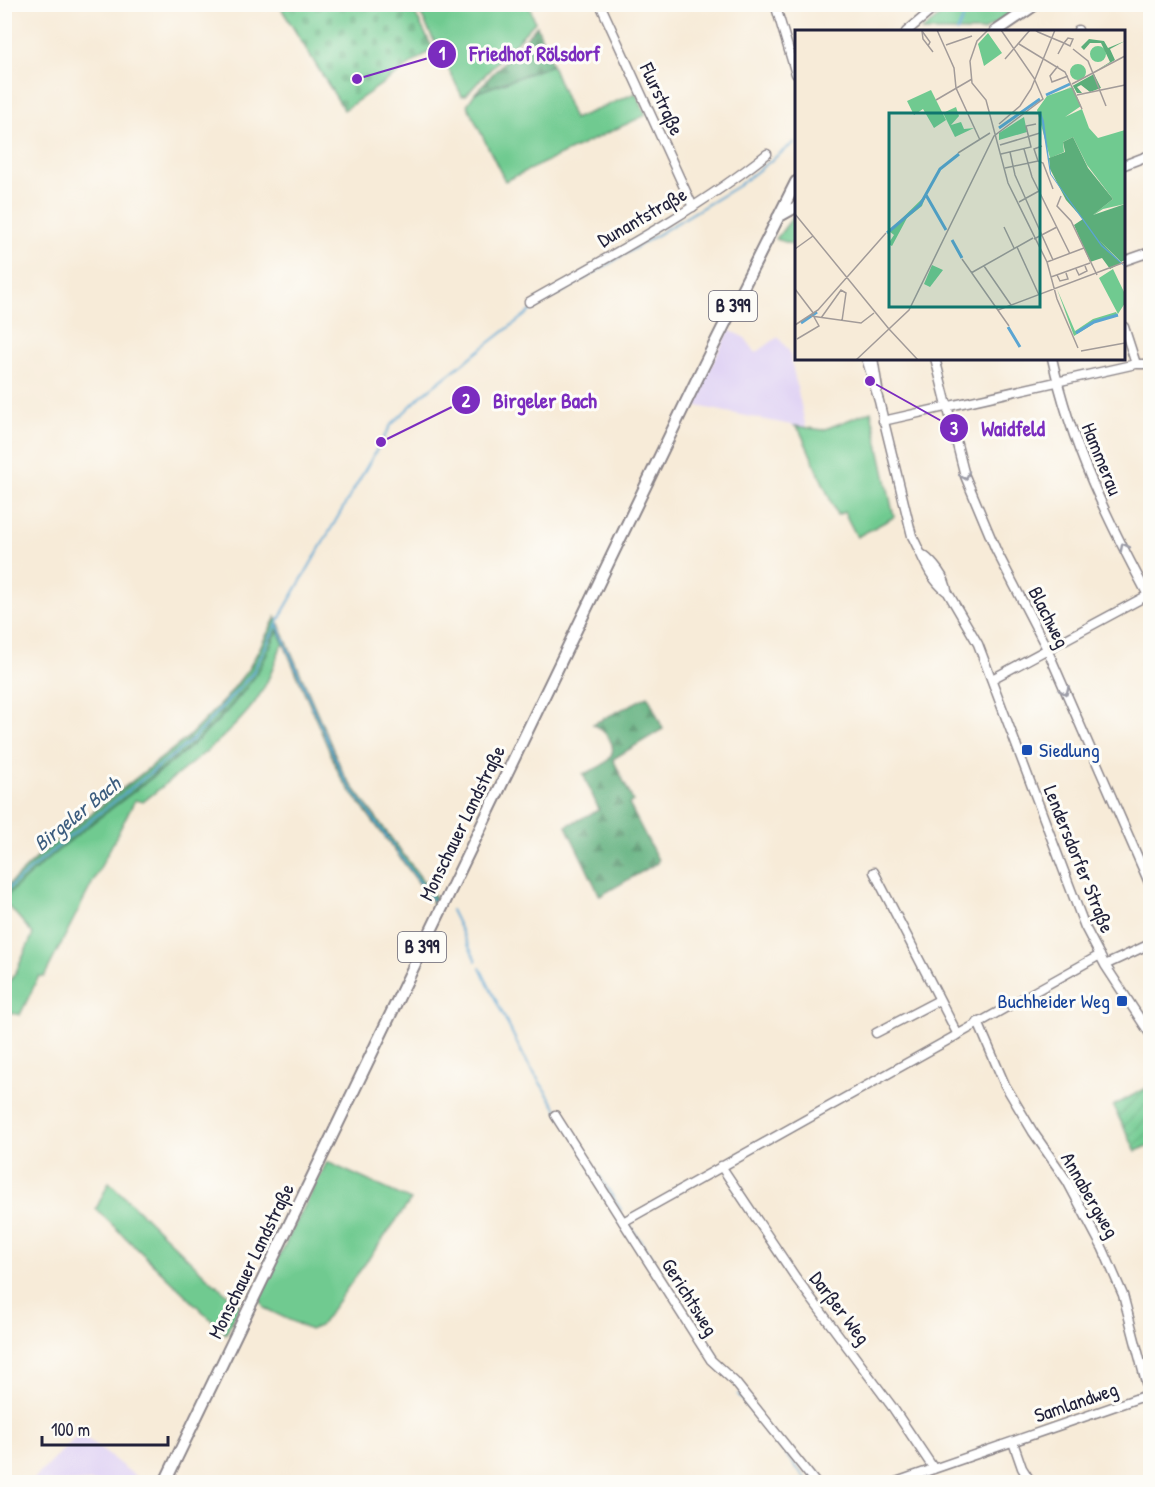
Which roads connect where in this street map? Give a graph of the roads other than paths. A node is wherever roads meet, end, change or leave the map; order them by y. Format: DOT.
graph roads {
  1 [pos="600,4"];
  2 [pos="775,4"];
  3 [pos="939,4"];
  4 [pos="1036,4"];
  5 [pos="908,30"];
  6 [pos="998,30"];
  7 [pos="795,71"];
  8 [pos="767,154"];
  9 [pos="1150,155"];
  10 [pos="1125,165"];
  11 [pos="795,184"];
  12 [pos="693,207"];
  13 [pos="795,208"];
  14 [pos="778,218"];
  15 [pos="1150,252"];
  16 [pos="1125,261"];
  17 [pos="529,302"];
  18 [pos="1125,330"];
  19 [pos="866,360"];
  20 [pos="873,360"];
  21 [pos="935,360"];
  22 [pos="1052,360"];
  23 [pos="1136,364"];
  24 [pos="1150,364"];
  25 [pos="1058,383"];
  26 [pos="877,393"];
  27 [pos="946,408"];
  28 [pos="884,422"];
  29 [pos="1149,597"];
  30 [pos="1047,649"];
  31 [pos="992,679"];
  32 [pos="874,872"];
  33 [pos="1150,885"];
  34 [pos="1150,944"];
  35 [pos="1100,955"];
  36 [pos="1105,965"];
  37 [pos="939,1000"];
  38 [pos="978,1022"];
  39 [pos="876,1033"];
  40 [pos="1150,1034"];
  41 [pos="958,1035"];
  42 [pos="555,1115"];
  43 [pos="721,1166"];
  44 [pos="623,1222"];
  45 [pos="1150,1394"];
  46 [pos="1013,1442"];
  47 [pos="934,1469"];
  48 [pos="165,1482"];
  49 [pos="815,1482"];
  50 [pos="896,1482"];
  51 [pos="1031,1482"];
  1 -- 12 [label="street, Flurstraße"];
  2 -- 7 [label="street"];
  3 -- 5 [label="street"];
  4 -- 6 [label="main road"];
  8 -- 12 [label="street, Dunantstraße"];
  9 -- 10 [label="street"];
  11 -- 14 [label="main road, Monschauer Landstraße / B 399"];
  12 -- 17 [label="street, Dunantstraße"];
  13 -- 14 [label="main road"];
  14 -- 48 [label="main road, Monschauer Landstraße / B 399"];
  15 -- 16 [label="street"];
  18 -- 23 [label="street"];
  19 -- 26 [label="street, Lendersdorfer Straße"];
  20 -- 26 [label="street, Lendersdorfer Straße"];
  21 -- 27 [label="street, Blachweg"];
  22 -- 25 [label="street, Hammerau"];
  23 -- 24 [label="street"];
  23 -- 25 [label="street"];
  25 -- 27 [label="street"];
  29 -- 25 [label="street, Hammerau, one-way"];
  26 -- 28 [label="street, Lendersdorfer Straße"];
  27 -- 28 [label="street"];
  27 -- 30 [label="street, Blachweg, one-way"];
  28 -- 31 [label="street, Lendersdorfer Straße"];
  29 -- 30 [label="street"];
  30 -- 31 [label="street"];
  30 -- 33 [label="street, Blachweg, one-way"];
  31 -- 35 [label="street, Lendersdorfer Straße"];
  32 -- 37 [label="street"];
  34 -- 36 [label="street"];
  35 -- 36 [label="street, Lendersdorfer Straße"];
  35 -- 38 [label="street"];
  36 -- 40 [label="street, Lendersdorfer Straße"];
  37 -- 39 [label="street"];
  37 -- 41 [label="street"];
  38 -- 41 [label="street"];
  38 -- 45 [label="street, Annabergweg"];
  41 -- 43 [label="street"];
  42 -- 44 [label="street, Gerichtsweg"];
  43 -- 44 [label="street"];
  43 -- 47 [label="street, Darßer Weg"];
  44 -- 49 [label="street, Gerichtsweg"];
  45 -- 46 [label="street, Samlandweg"];
  46 -- 47 [label="street, Samlandweg"];
  46 -- 51 [label="street"];
  47 -- 50 [label="street, Samlandweg"];
}
